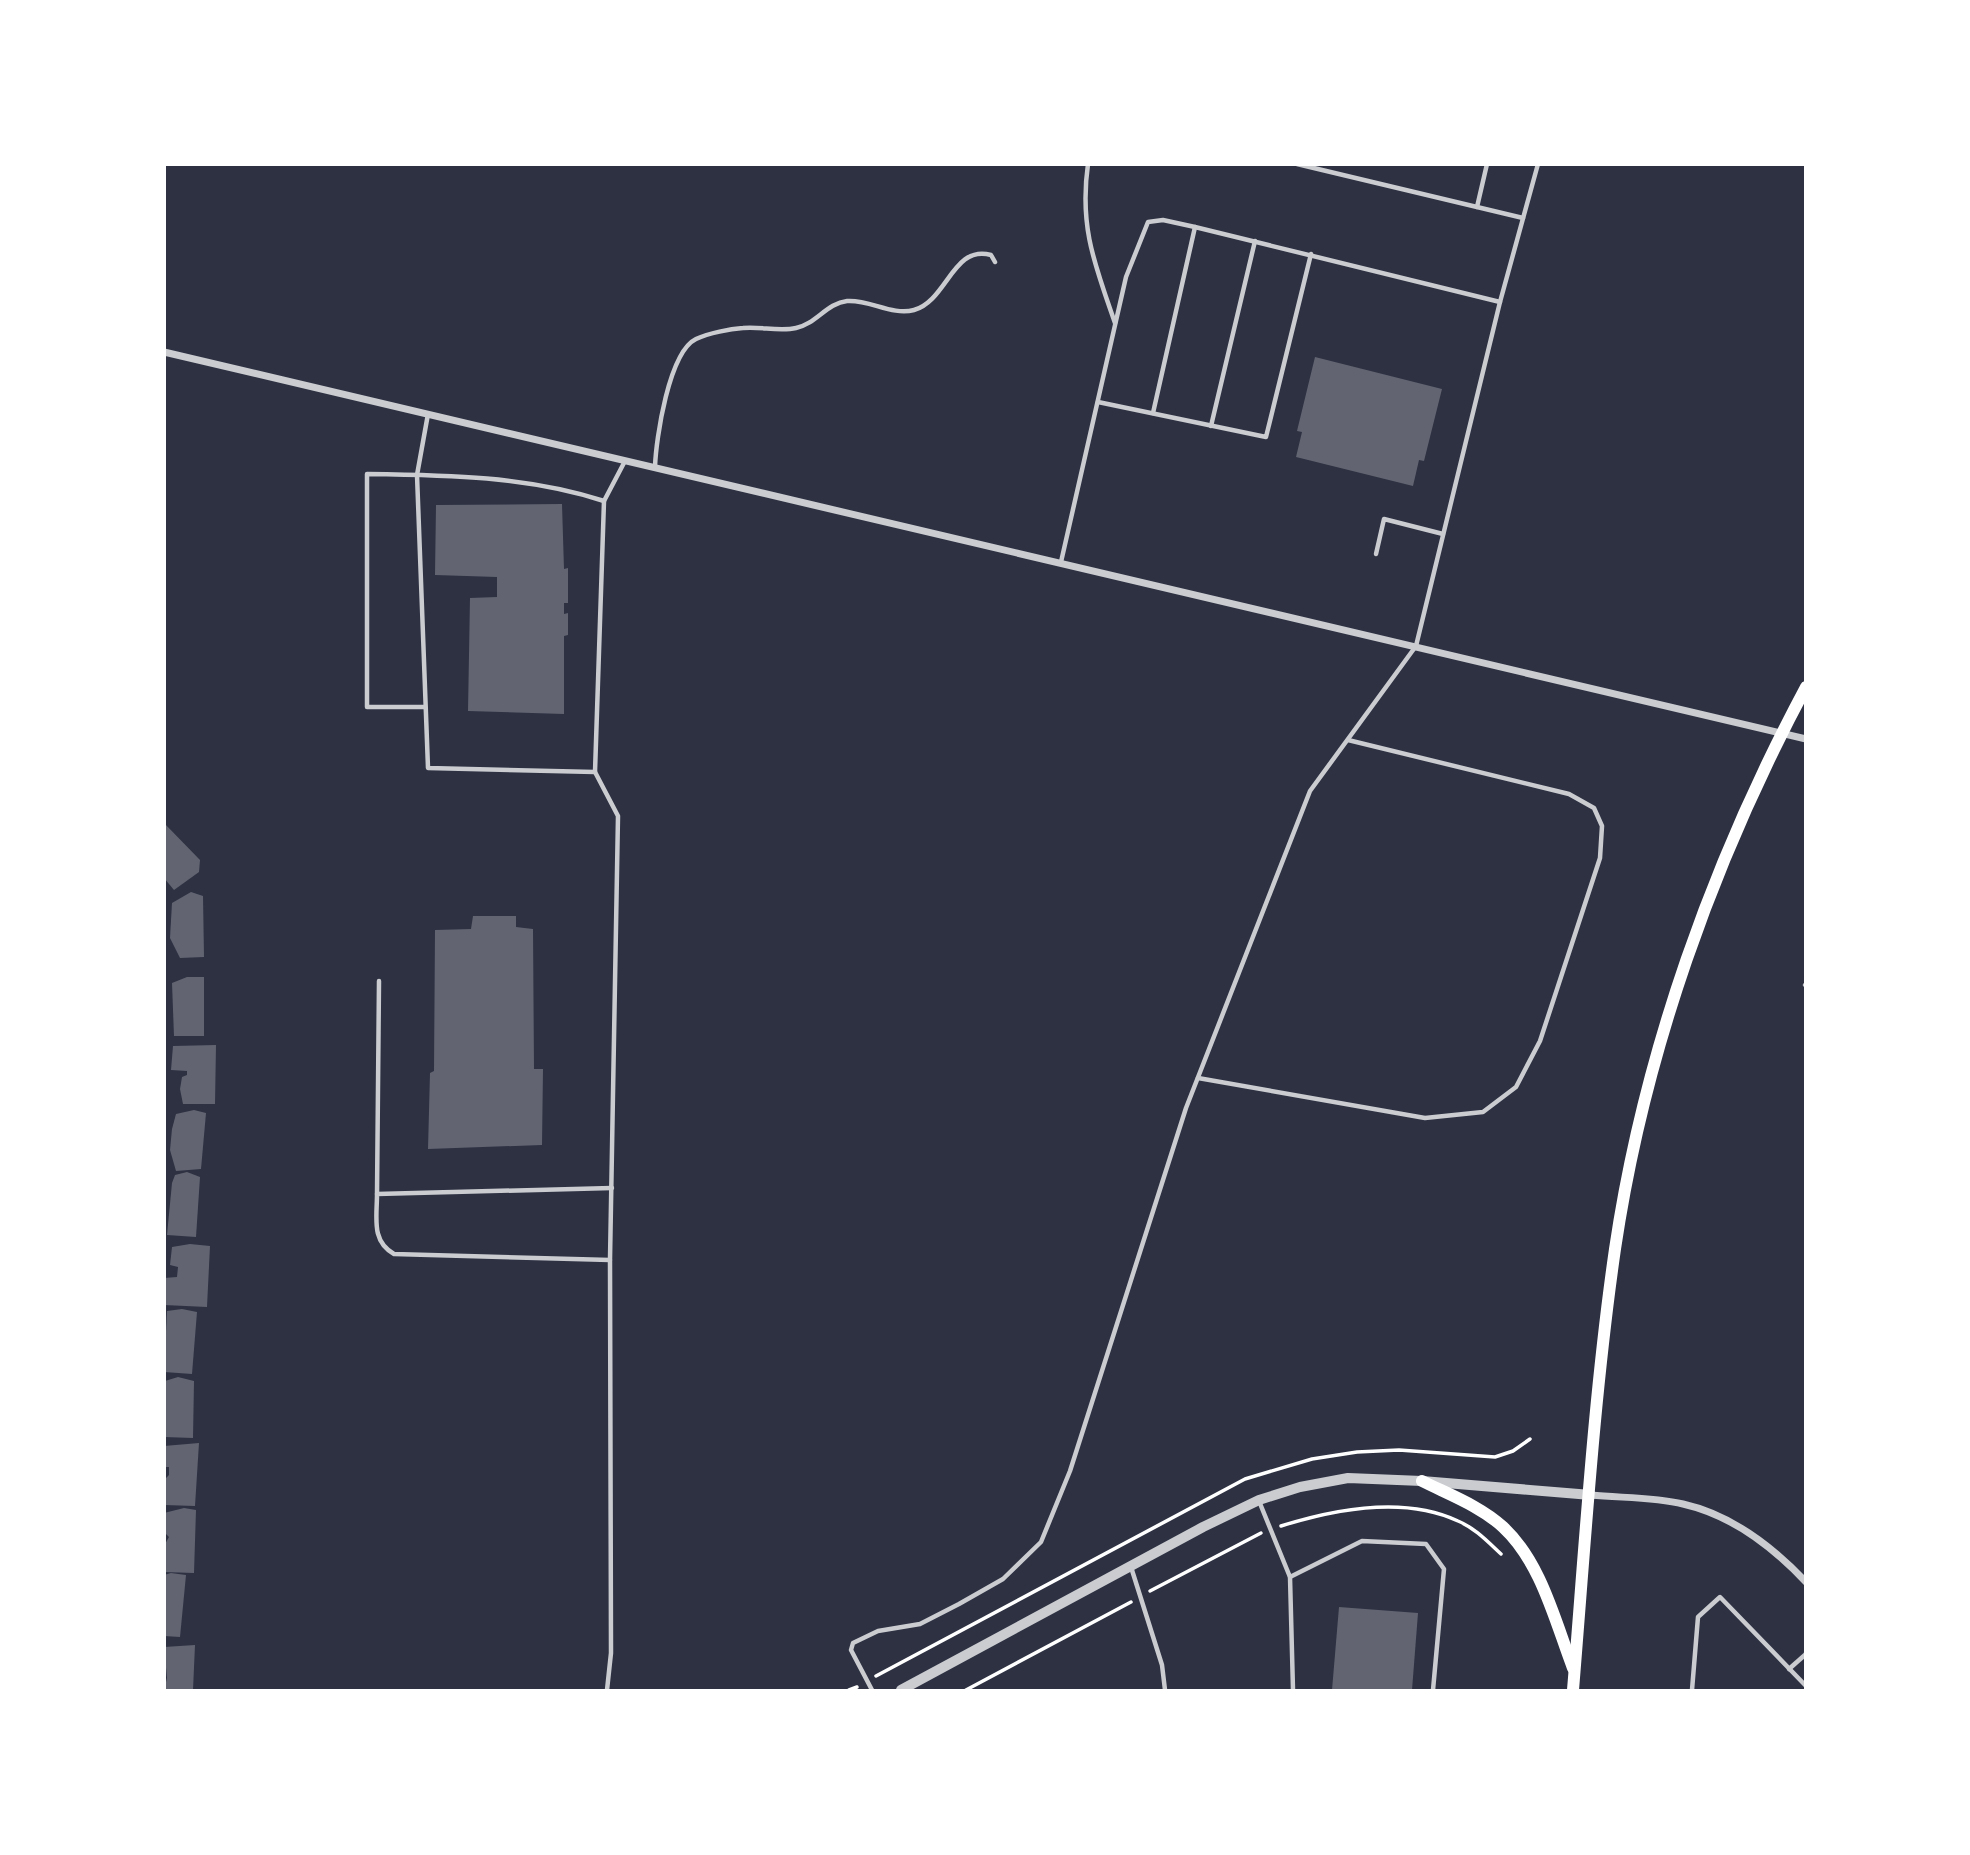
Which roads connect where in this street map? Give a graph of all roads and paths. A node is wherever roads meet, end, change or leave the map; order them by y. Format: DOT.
graph roads {
  1 [pos="1087,164"];
  2 [pos="1297,164"];
  3 [pos="1487,164"];
  4 [pos="1538,164"];
  5 [pos="1477,207"];
  6 [pos="1523,218"];
  7 [pos="1195,227"];
  8 [pos="1255,241"];
  9 [pos="1311,254"];
  10 [pos="995,262"];
  11 [pos="1500,302"];
  12 [pos="1115,324"];
  13 [pos="164,352"];
  14 [pos="1098,402"];
  15 [pos="428,413"];
  16 [pos="1153,413"];
  17 [pos="1211,426"];
  18 [pos="625,460"];
  19 [pos="655,467"];
  20 [pos="417,475"];
  21 [pos="604,501"];
  22 [pos="1443,534"];
  23 [pos="1376,554"];
  24 [pos="1061,562"];
  25 [pos="1416,646"];
  26 [pos="1805,687"];
  27 [pos="425,707"];
  28 [pos="1781,733"];
  29 [pos="1805,739"];
  30 [pos="1348,740"];
  31 [pos="595,772"];
  32 [pos="379,981"];
  33 [pos="1198,1078"];
  34 [pos="612,1188"];
  35 [pos="377,1194"];
  36 [pos="610,1260"];
  37 [pos="1422,1481"];
  38 [pos="1591,1495"];
  39 [pos="1259,1500"];
  40 [pos="1271,1530"];
  41 [pos="1501,1554"];
  42 [pos="1131,1566"];
  43 [pos="1290,1577"];
  44 [pos="1805,1581"];
  45 [pos="1140,1596"];
  46 [pos="1805,1654"];
  47 [pos="1789,1669"];
  48 [pos="1574,1673"];
  49 [pos="1805,1686"];
  50 [pos="607,1690"];
  51 [pos="872,1690"];
  52 [pos="901,1690"];
  53 [pos="967,1690"];
  54 [pos="1165,1690"];
  55 [pos="1293,1690"];
  56 [pos="1433,1690"];
  57 [pos="1573,1690"];
  58 [pos="1692,1690"];
  1 -- 12 [label="lane"];
  2 -- 5 [label="lane"];
  3 -- 5 [label="lane"];
  4 -- 6 [label="lane"];
  5 -- 6 [label="lane"];
  6 -- 11 [label="lane"];
  7 -- 8 [label="lane"];
  7 -- 12 [label="lane"];
  7 -- 16 [label="lane"];
  8 -- 9 [label="lane"];
  8 -- 17 [label="lane"];
  9 -- 11 [label="lane"];
  9 -- 17 [label="lane"];
  10 -- 19 [label="lane"];
  11 -- 22 [label="lane"];
  12 -- 14 [label="lane"];
  13 -- 15 [label="street"];
  14 -- 16 [label="lane"];
  14 -- 24 [label="lane"];
  15 -- 18 [label="street"];
  15 -- 20 [label="lane"];
  16 -- 17 [label="lane"];
  18 -- 19 [label="street"];
  18 -- 21 [label="lane"];
  19 -- 24 [label="street"];
  20 -- 21 [label="lane"];
  20 -- 27 [label="lane"];
  20 -- 27 [label="lane"];
  21 -- 31 [label="lane"];
  22 -- 23 [label="lane"];
  22 -- 25 [label="lane"];
  24 -- 25 [label="street"];
  25 -- 28 [label="street"];
  25 -- 30 [label="lane"];
  26 -- 28 [label="main road"];
  27 -- 31 [label="lane"];
  28 -- 29 [label="street"];
  28 -- 38 [label="main road"];
  30 -- 33 [label="lane"];
  30 -- 33 [label="lane"];
  31 -- 34 [label="lane"];
  32 -- 35 [label="lane"];
  33 -- 51 [label="lane"];
  34 -- 35 [label="lane"];
  34 -- 36 [label="lane"];
  35 -- 36 [label="lane"];
  36 -- 50 [label="lane"];
  37 -- 38 [label="street"];
  37 -- 39 [label="street"];
  37 -- 48 [label="main road"];
  38 -- 44 [label="street"];
  38 -- 48 [label="main road"];
  39 -- 40 [label="lane"];
  39 -- 42 [label="street"];
  40 -- 41 [label="path"];
  40 -- 43 [label="lane"];
  40 -- 45 [label="path"];
  42 -- 45 [label="lane"];
  42 -- 52 [label="street"];
  43 -- 55 [label="lane"];
  43 -- 56 [label="lane"];
  45 -- 53 [label="path"];
  45 -- 54 [label="lane"];
  46 -- 47 [label="lane"];
  47 -- 49 [label="lane"];
  47 -- 58 [label="lane"];
  48 -- 57 [label="main road"];
}
